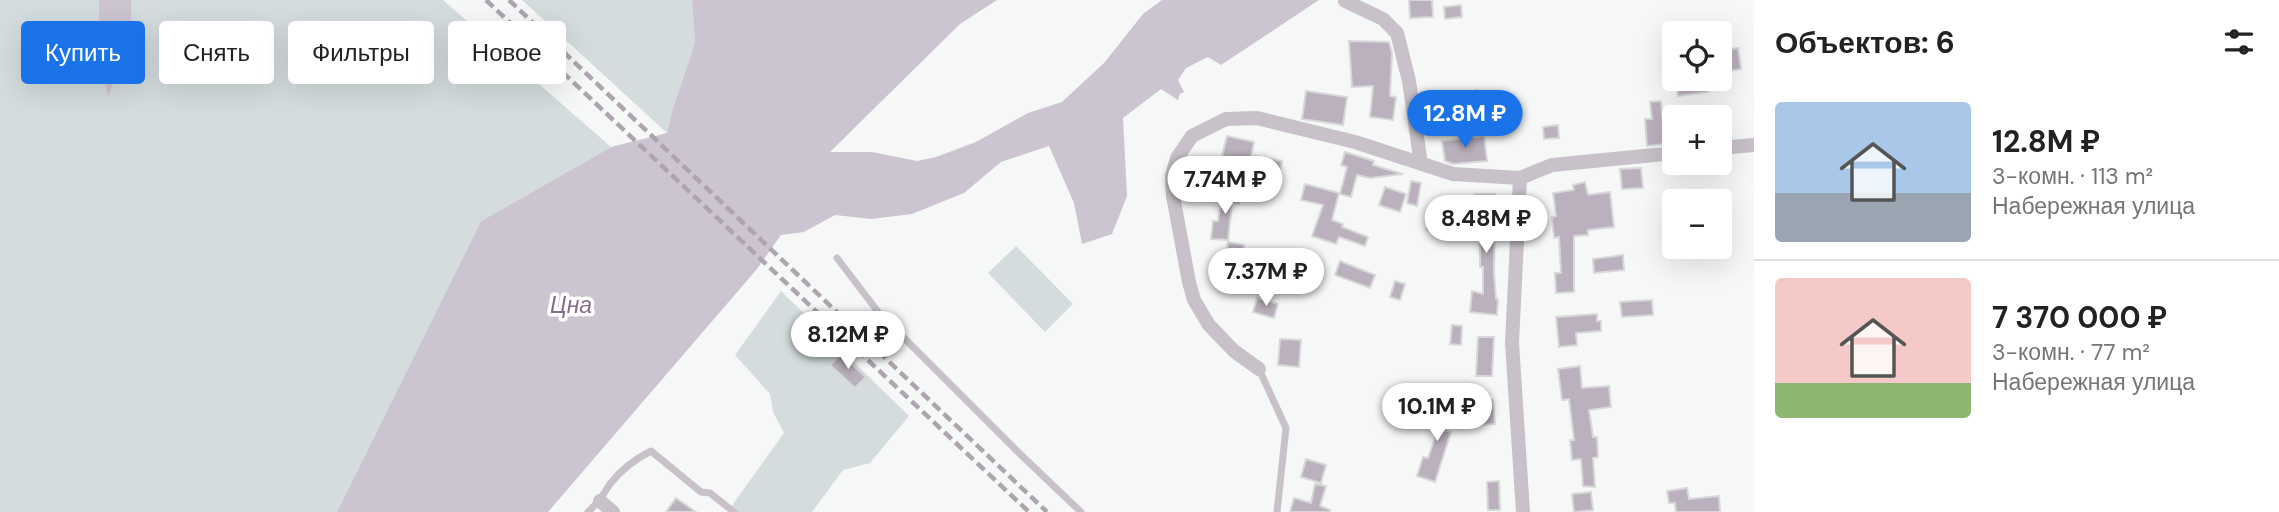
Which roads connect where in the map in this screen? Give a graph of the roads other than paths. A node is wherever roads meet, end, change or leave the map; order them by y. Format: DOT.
graph roads {
  1 [pos="1345,1"];
  2 [pos="1754,145"];
  3 [pos="1732,147"];
  4 [pos="1662,154"];
  5 [pos="1421,164"];
  6 [pos="1520,178"];
  7 [pos="837,258"];
  8 [pos="1259,369"];
  9 [pos="600,501"];
  10 [pos="588,512"];
  11 [pos="613,512"];
  12 [pos="734,512"];
  13 [pos="1081,512"];
  14 [pos="1278,512"];
  15 [pos="1523,512"];
  1 -- 5 [label="street"];
  2 -- 3 [label="street"];
  4 -- 6 [label="street"];
  5 -- 6 [label="street"];
  5 -- 8 [label="street"];
  6 -- 15 [label="street"];
  7 -- 13 [label="lane"];
  8 -- 14 [label="lane"];
  9 -- 10 [label="lane"];
  9 -- 11 [label="street"];
  9 -- 12 [label="lane"];
}
